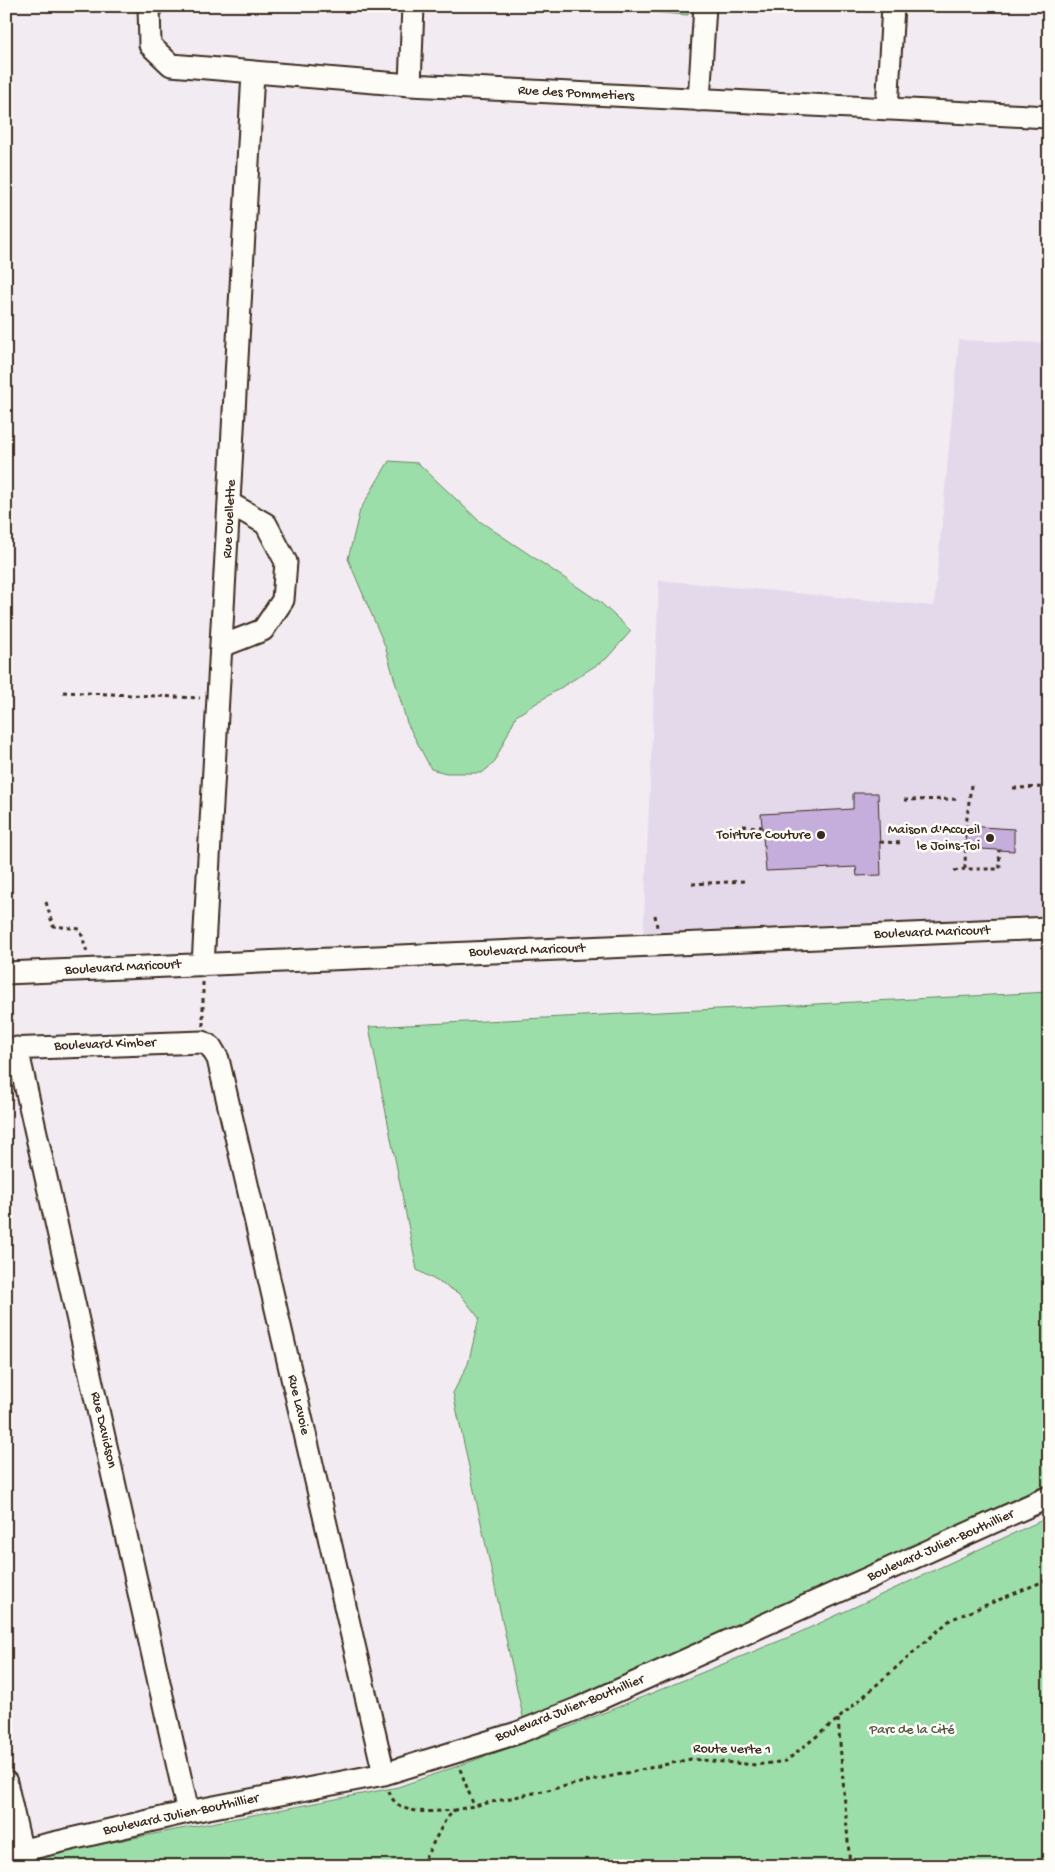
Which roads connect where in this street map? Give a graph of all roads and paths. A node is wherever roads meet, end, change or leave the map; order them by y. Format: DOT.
graph roads {
  1 [pos="149,6"];
  2 [pos="413,6"];
  3 [pos="705,6"];
  4 [pos="893,6"];
  5 [pos="253,73"];
  6 [pos="410,85"];
  7 [pos="699,100"];
  8 [pos="887,109"];
  9 [pos="1049,117"];
  10 [pos="231,504"];
  11 [pos="222,646"];
  12 [pos="63,692"];
  13 [pos="219,699"];
  14 [pos="971,785"];
  15 [pos="1049,787"];
  16 [pos="1013,788"];
  17 [pos="959,799"];
  18 [pos="904,800"];
  19 [pos="743,826"];
  20 [pos="762,827"];
  21 [pos="880,842"];
  22 [pos="904,844"];
  23 [pos="999,850"];
  24 [pos="965,870"];
  25 [pos="954,871"];
  26 [pos="745,881"];
  27 [pos="692,884"];
  28 [pos="46,902"];
  29 [pos="1049,928"];
  30 [pos="204,965"];
  31 [pos="92,970"];
  32 [pos="6,974"];
  33 [pos="197,999"];
  34 [pos="211,1000"];
  35 [pos="204,1005"];
  36 [pos="203,1035"];
  37 [pos="12,1048"];
  38 [pos="1049,1497"];
  39 [pos="1049,1580"];
  40 [pos="838,1720"];
  41 [pos="454,1752"];
  42 [pos="384,1774"];
  43 [pos="6,1782"];
  44 [pos="474,1806"];
  45 [pos="455,1810"];
  46 [pos="188,1812"];
  47 [pos="18,1857"];
  48 [pos="421,1866"];
  49 [pos="850,1866"];
  1 -- 5 [label="street, Rue des Pommetiers"];
  2 -- 6 [label="street"];
  3 -- 7 [label="street"];
  4 -- 8 [label="street"];
  5 -- 6 [label="street, Rue des Pommetiers"];
  5 -- 10 [label="street, Rue Ouellette"];
  6 -- 7 [label="street, Rue des Pommetiers"];
  7 -- 8 [label="street, Rue des Pommetiers"];
  8 -- 9 [label="street, Rue des Pommetiers"];
  10 -- 11 [label="street, Rue Ouellette"];
  10 -- 11 [label="street"];
  11 -- 13 [label="street, Rue Ouellette"];
  12 -- 13 [label="path"];
  13 -- 30 [label="street, Rue Ouellette"];
  14 -- 24 [label="path"];
  15 -- 16 [label="path"];
  17 -- 18 [label="path"];
  19 -- 20 [label="path"];
  21 -- 22 [label="path"];
  23 -- 24 [label="path"];
  24 -- 25 [label="path"];
  26 -- 27 [label="path"];
  28 -- 31 [label="path"];
  29 -- 30 [label="street, Boulevard Maricourt"];
  30 -- 31 [label="street, Boulevard Maricourt"];
  31 -- 32 [label="street, Boulevard Maricourt"];
  33 -- 35 [label="path"];
  34 -- 35 [label="path"];
  35 -- 36 [label="path"];
  36 -- 37 [label="street, Boulevard Kimber"];
  36 -- 42 [label="street, Rue Lavoie"];
  37 -- 46 [label="street, Rue Davidson"];
  38 -- 41 [label="street, Boulevard Julien-Bouthillier"];
  39 -- 40 [label="path, Route verte 1"];
  40 -- 44 [label="path, Route verte 1"];
  40 -- 49 [label="path"];
  41 -- 42 [label="street, Boulevard Julien-Bouthillier"];
  41 -- 44 [label="path"];
  42 -- 45 [label="path, Route verte 1"];
  42 -- 46 [label="street, Boulevard Julien-Bouthillier"];
  43 -- 47 [label="street"];
  44 -- 45 [label="path, Route verte 1"];
  45 -- 48 [label="path"];
  46 -- 47 [label="street, Boulevard Julien-Bouthillier"];
}
